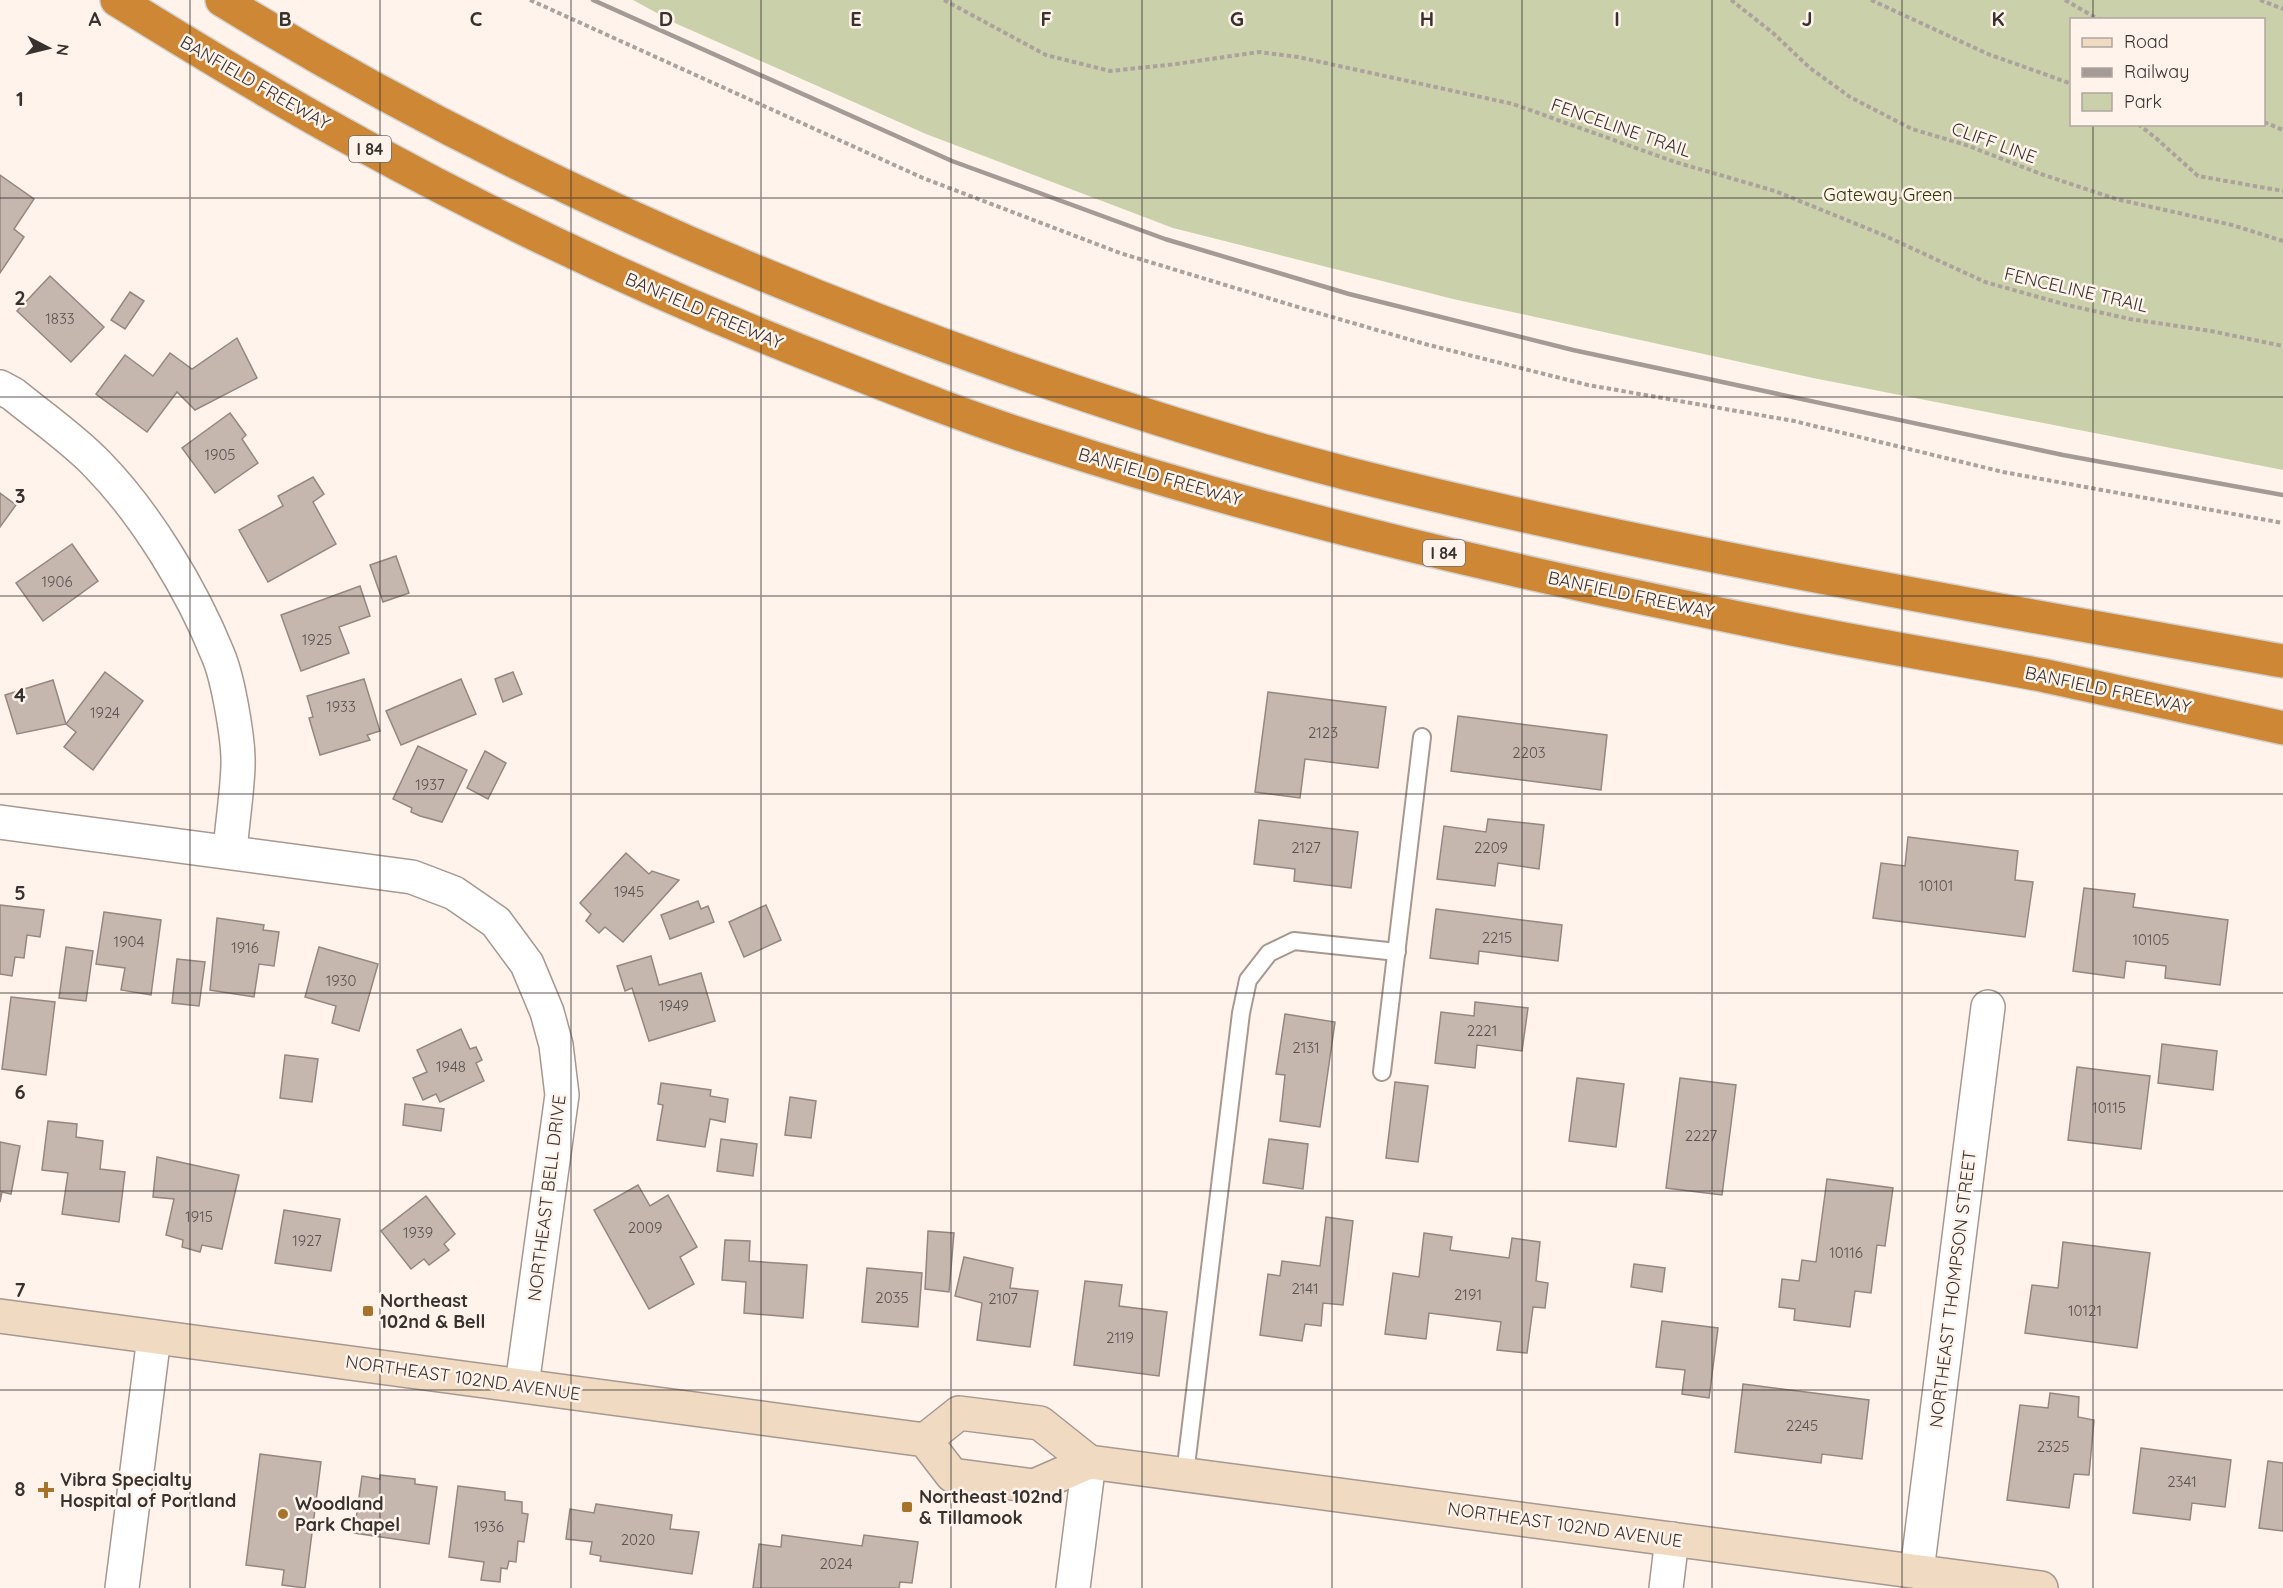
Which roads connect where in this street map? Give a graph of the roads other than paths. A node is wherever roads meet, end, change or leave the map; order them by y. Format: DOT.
graph roads {
  1 [pos="117,0"];
  2 [pos="222,0"];
  3 [pos="0,387"];
  4 [pos="2283,661"];
  5 [pos="2283,728"];
  6 [pos="1422,737"];
  7 [pos="0,822"];
  8 [pos="230,852"];
  9 [pos="1397,952"];
  10 [pos="1988,1007"];
  11 [pos="1382,1072"];
  12 [pos="0,1316"];
  13 [pos="154,1337"];
  14 [pos="522,1385"];
  15 [pos="925,1440"];
  16 [pos="1089,1462"];
  17 [pos="1185,1474"];
  18 [pos="1672,1539"];
  19 [pos="1917,1571"];
  20 [pos="122,1588"];
  21 [pos="1073,1588"];
  22 [pos="1666,1588"];
  23 [pos="2041,1588"];
  1 -- 5 [label="highway, BANFIELD FREEWAY / I 84"];
  2 -- 4 [label="highway"];
  3 -- 8 [label="street"];
  6 -- 9 [label="lane"];
  7 -- 8 [label="street, NORTHEAST BELL DRIVE"];
  8 -- 14 [label="street, NORTHEAST BELL DRIVE"];
  9 -- 11 [label="lane"];
  9 -- 17 [label="lane"];
  10 -- 19 [label="street, NORTHEAST THOMPSON STREET"];
  12 -- 13 [label="main road, NORTHEAST 102ND AVENUE"];
  13 -- 14 [label="main road, NORTHEAST 102ND AVENUE"];
  13 -- 20 [label="street"];
  14 -- 15 [label="main road, NORTHEAST 102ND AVENUE"];
  15 -- 16 [label="main road"];
  15 -- 16 [label="main road"];
  16 -- 17 [label="main road, NORTHEAST 102ND AVENUE"];
  16 -- 21 [label="street"];
  17 -- 18 [label="main road, NORTHEAST 102ND AVENUE"];
  18 -- 19 [label="main road, NORTHEAST 102ND AVENUE"];
  18 -- 22 [label="street"];
  19 -- 23 [label="main road, NORTHEAST 102ND AVENUE"];
}
